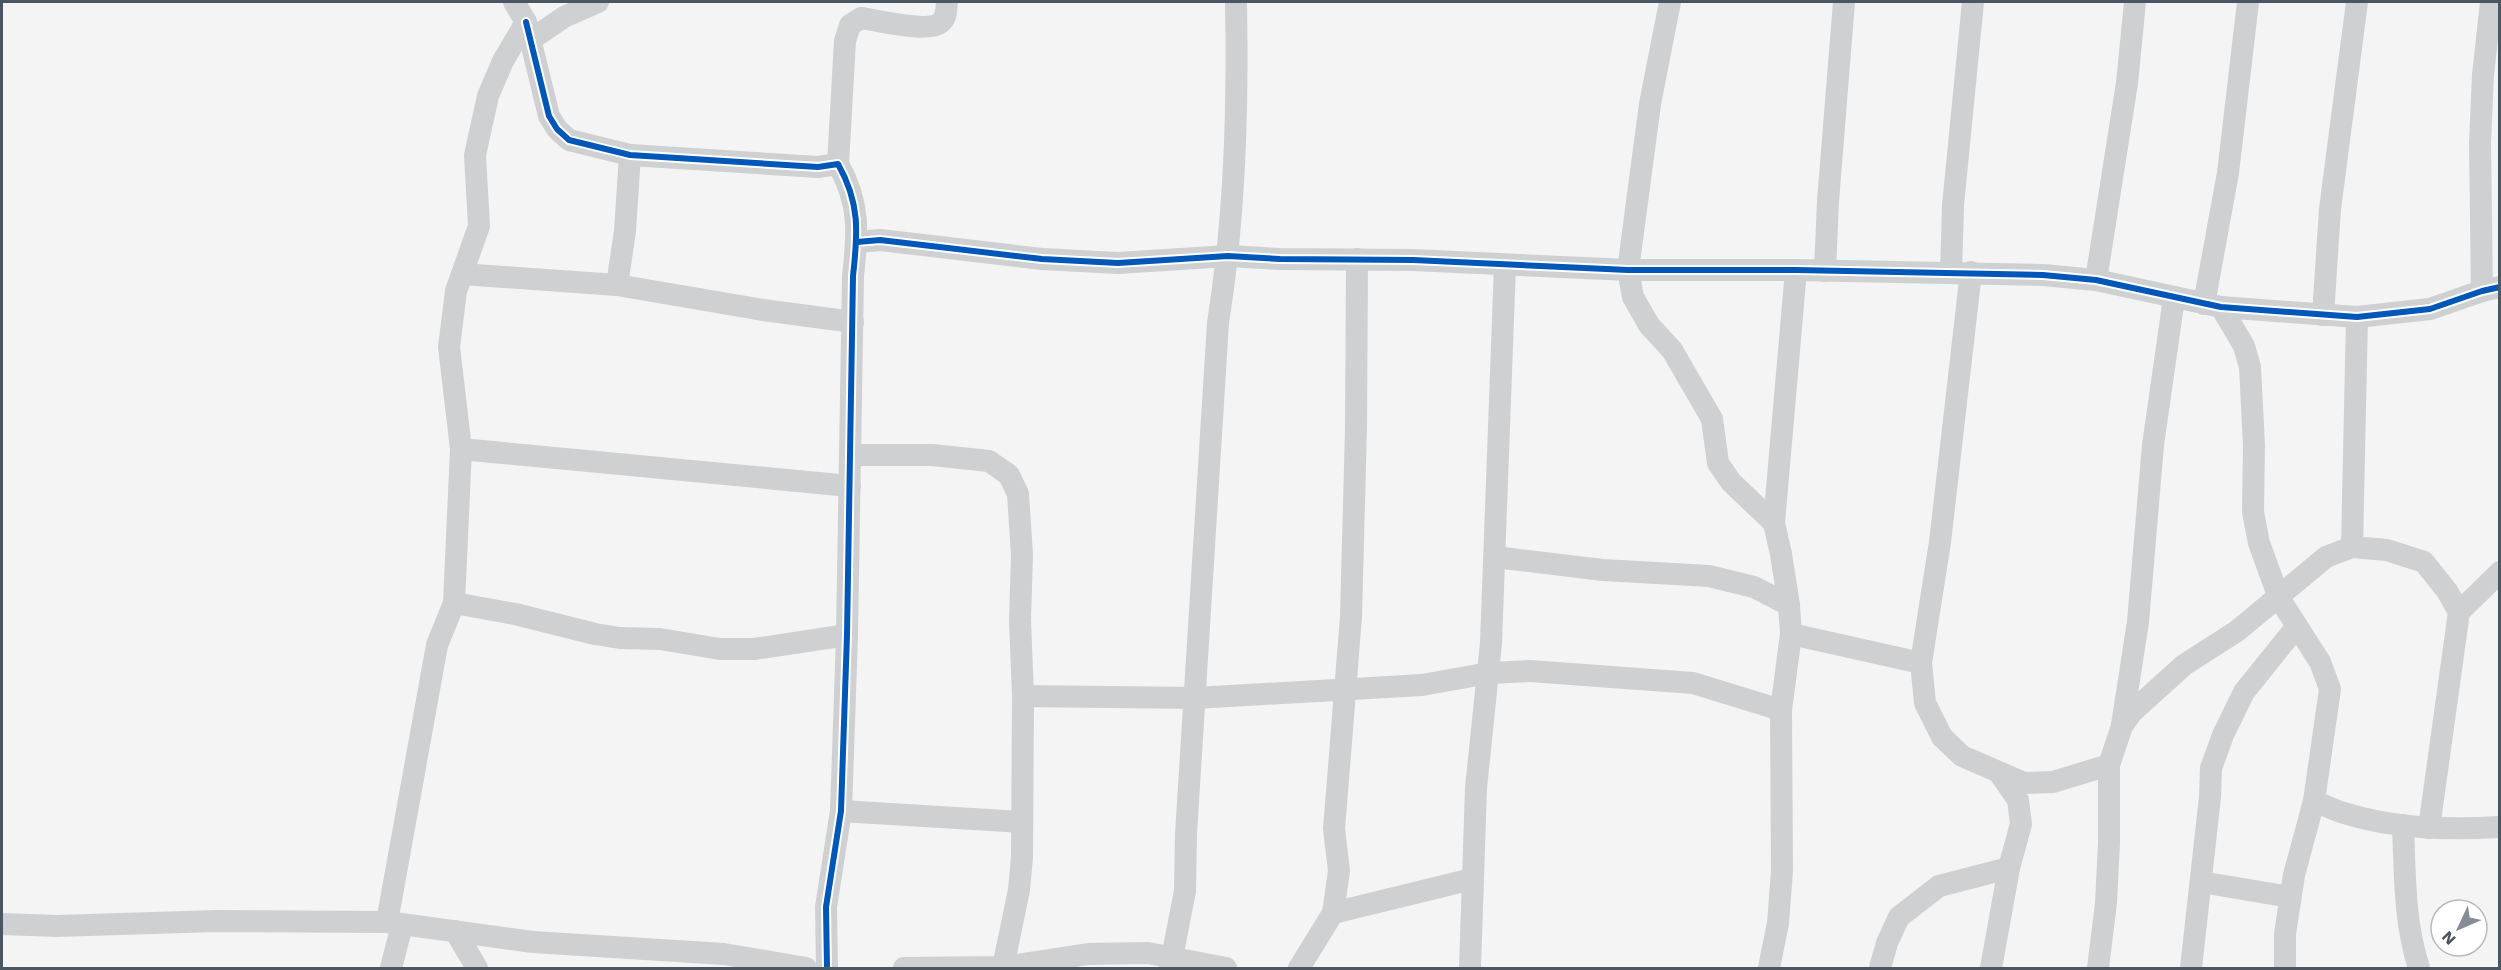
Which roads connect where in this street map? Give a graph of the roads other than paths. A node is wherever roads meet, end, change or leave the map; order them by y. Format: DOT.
graph roads {
  1 [pos="514,2"];
  2 [pos="598,2"];
  3 [pos="947,2"];
  4 [pos="1236,2"];
  5 [pos="1670,2"];
  6 [pos="1844,2"];
  7 [pos="1973,2"];
  8 [pos="2135,2"];
  9 [pos="2248,2"];
  10 [pos="2357,2"];
  11 [pos="2491,2"];
  12 [pos="529,30"];
  13 [pos="630,155"];
  14 [pos="838,164"];
  15 [pos="857,242"];
  16 [pos="1228,256"];
  17 [pos="1357,259"];
  18 [pos="1504,265"];
  19 [pos="1628,270"];
  20 [pos="1796,270"];
  21 [pos="1826,271"];
  22 [pos="1961,272"];
  23 [pos="462,274"];
  24 [pos="2096,280"];
  25 [pos="618,285"];
  26 [pos="2491,289"];
  27 [pos="2174,298"];
  28 [pos="2212,306"];
  29 [pos="2323,315"];
  30 [pos="2357,317"];
  31 [pos="853,322"];
  32 [pos="461,449"];
  33 [pos="850,455"];
  34 [pos="850,486"];
  35 [pos="1774,523"];
  36 [pos="2352,547"];
  37 [pos="1495,557"];
  38 [pos="2499,573"];
  39 [pos="2279,598"];
  40 [pos="454,603"];
  41 [pos="1790,605"];
  42 [pos="2459,612"];
  43 [pos="2297,626"];
  44 [pos="1791,634"];
  45 [pos="847,635"];
  46 [pos="1921,663"];
  47 [pos="1489,673"];
  48 [pos="1346,688"];
  49 [pos="1023,696"];
  50 [pos="1195,698"];
  51 [pos="1781,710"];
  52 [pos="2122,726"];
  53 [pos="2109,765"];
  54 [pos="2000,774"];
  55 [pos="2314,801"];
  56 [pos="841,811"];
  57 [pos="1022,822"];
  58 [pos="2403,825"];
  59 [pos="2499,827"];
  60 [pos="2429,828"];
  61 [pos="2009,868"];
  62 [pos="1472,879"];
  63 [pos="2201,882"];
  64 [pos="2290,897"];
  65 [pos="1333,913"];
  66 [pos="395,923"];
  67 [pos="2,924"];
  68 [pos="454,931"];
  69 [pos="1172,963"];
  70 [pos="1003,967"];
  71 [pos="391,969"];
  72 [pos="477,969"];
  73 [pos="806,969"];
  74 [pos="827,969"];
  75 [pos="904,969"];
  76 [pos="1226,969"];
  77 [pos="1299,969"];
  78 [pos="1470,969"];
  79 [pos="1769,969"];
  80 [pos="1880,969"];
  81 [pos="1991,969"];
  82 [pos="2098,969"];
  83 [pos="2191,969"];
  84 [pos="2285,969"];
  85 [pos="2419,969"];
  1 -- 12 [label="street"];
  2 -- 12 [label="street"];
  3 -- 14 [label="street"];
  4 -- 16 [label="street"];
  5 -- 19 [label="street"];
  6 -- 21 [label="street"];
  7 -- 22 [label="street"];
  8 -- 24 [label="street"];
  9 -- 28 [label="street"];
  10 -- 29 [label="street"];
  11 -- 26 [label="street"];
  12 -- 13 [label="street"];
  12 -- 23 [label="street"];
  13 -- 14 [label="street"];
  13 -- 25 [label="street"];
  14 -- 15 [label="street"];
  15 -- 16 [label="street"];
  15 -- 31 [label="street"];
  16 -- 17 [label="street"];
  16 -- 50 [label="street"];
  17 -- 18 [label="street"];
  17 -- 48 [label="street"];
  18 -- 19 [label="street"];
  18 -- 37 [label="street"];
  19 -- 20 [label="street"];
  19 -- 35 [label="street"];
  20 -- 21 [label="street"];
  20 -- 35 [label="street"];
  21 -- 22 [label="street"];
  22 -- 24 [label="street"];
  22 -- 46 [label="street"];
  23 -- 25 [label="street"];
  23 -- 32 [label="street"];
  24 -- 27 [label="street"];
  25 -- 31 [label="street"];
  26 -- 30 [label="street"];
  27 -- 28 [label="street"];
  27 -- 52 [label="street"];
  28 -- 29 [label="street"];
  28 -- 39 [label="street"];
  29 -- 30 [label="street"];
  30 -- 36 [label="street"];
  31 -- 33 [label="street"];
  32 -- 34 [label="street"];
  32 -- 40 [label="street"];
  33 -- 34 [label="street"];
  33 -- 49 [label="street"];
  34 -- 45 [label="street"];
  35 -- 41 [label="street"];
  36 -- 39 [label="street"];
  36 -- 42 [label="street"];
  37 -- 41 [label="street"];
  37 -- 47 [label="street"];
  38 -- 42 [label="street"];
  39 -- 43 [label="street"];
  39 -- 52 [label="street"];
  40 -- 45 [label="street"];
  40 -- 66 [label="street"];
  41 -- 44 [label="street"];
  42 -- 60 [label="street"];
  43 -- 55 [label="street"];
  43 -- 63 [label="street"];
  44 -- 46 [label="street"];
  44 -- 51 [label="street"];
  45 -- 56 [label="street"];
  46 -- 54 [label="street"];
  47 -- 48 [label="street"];
  47 -- 51 [label="street"];
  47 -- 62 [label="street"];
  48 -- 50 [label="street"];
  48 -- 65 [label="street"];
  49 -- 50 [label="street"];
  49 -- 57 [label="street"];
  50 -- 69 [label="street"];
  51 -- 79 [label="street"];
  52 -- 53 [label="street"];
  53 -- 54 [label="street"];
  53 -- 82 [label="street"];
  54 -- 61 [label="street"];
  55 -- 58 [label="street"];
  55 -- 64 [label="street"];
  56 -- 57 [label="street"];
  56 -- 74 [label="street"];
  57 -- 70 [label="street"];
  58 -- 60 [label="street"];
  58 -- 85 [label="street"];
  59 -- 60 [label="street"];
  61 -- 80 [label="street"];
  61 -- 81 [label="street"];
  62 -- 65 [label="street"];
  62 -- 78 [label="street"];
  63 -- 64 [label="street"];
  63 -- 83 [label="street"];
  64 -- 84 [label="street"];
  65 -- 77 [label="street"];
  66 -- 67 [label="street"];
  66 -- 68 [label="street"];
  66 -- 71 [label="street"];
  68 -- 72 [label="street"];
  68 -- 73 [label="street"];
  69 -- 70 [label="street"];
  69 -- 76 [label="street"];
  70 -- 75 [label="street"];
}
